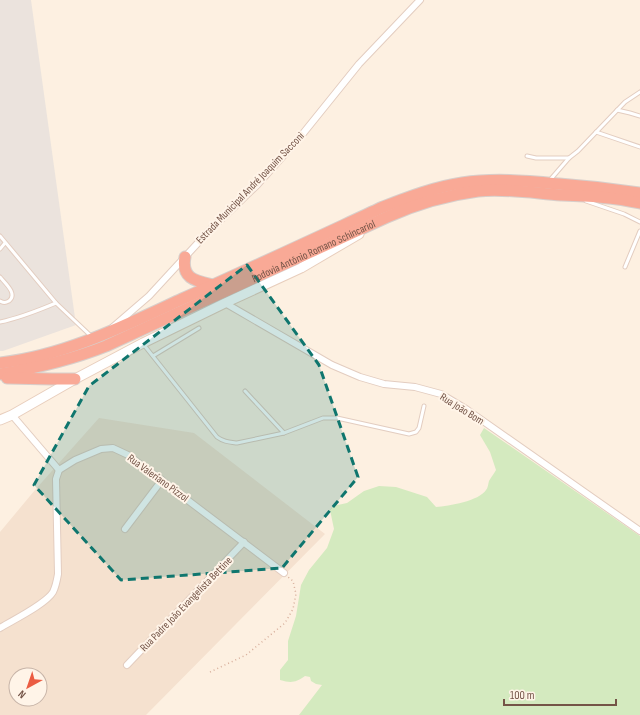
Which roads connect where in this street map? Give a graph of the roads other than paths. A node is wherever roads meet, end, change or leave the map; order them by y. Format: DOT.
graph roads {
  1 [pos="420,0"];
  2 [pos="640,92"];
  3 [pos="616,110"];
  4 [pos="640,116"];
  5 [pos="596,132"];
  6 [pos="640,147"];
  7 [pos="527,156"];
  8 [pos="569,158"];
  9 [pos="548,183"];
  10 [pos="640,193"];
  11 [pos="568,195"];
  12 [pos="640,203"];
  13 [pos="387,217"];
  14 [pos="640,222"];
  15 [pos="640,231"];
  16 [pos="0,236"];
  17 [pos="5,243"];
  18 [pos="0,249"];
  19 [pos="185,257"];
  20 [pos="625,267"];
  21 [pos="0,277"];
  22 [pos="213,286"];
  23 [pos="0,301"];
  24 [pos="56,303"];
  25 [pos="225,303"];
  26 [pos="0,322"];
  27 [pos="198,328"];
  28 [pos="105,333"];
  29 [pos="93,338"];
  30 [pos="143,343"];
  31 [pos="153,356"];
  32 [pos="0,363"];
  33 [pos="0,374"];
  34 [pos="0,378"];
  35 [pos="75,379"];
  36 [pos="244,392"];
  37 [pos="424,406"];
  38 [pos="12,415"];
  39 [pos="0,420"];
  40 [pos="284,432"];
  41 [pos="59,470"];
  42 [pos="162,480"];
  43 [pos="125,529"];
  44 [pos="640,531"];
  45 [pos="244,542"];
  46 [pos="284,573"];
  47 [pos="0,628"];
  48 [pos="127,665"];
  1 -- 19 [label="street, Estrada Municipal André Joaquim Sacconi"];
  2 -- 3 [label="lane"];
  3 -- 4 [label="lane"];
  3 -- 5 [label="lane"];
  5 -- 6 [label="lane"];
  5 -- 8 [label="lane"];
  7 -- 8 [label="lane"];
  8 -- 9 [label="lane"];
  9 -- 10 [label="highway, Rodovia Antônio Romano Schincariol"];
  9 -- 22 [label="highway, Rodovia Antônio Romano Schincariol"];
  11 -- 12 [label="highway, Rodovia Antônio Romano Schincariol"];
  11 -- 13 [label="highway, Rodovia Antônio Romano Schincariol"];
  11 -- 14 [label="lane"];
  13 -- 25 [label="street"];
  13 -- 33 [label="highway, Rodovia Antônio Romano Schincariol"];
  15 -- 20 [label="lane"];
  16 -- 17 [label="lane"];
  17 -- 18 [label="lane"];
  17 -- 24 [label="lane"];
  19 -- 22 [label="highway"];
  19 -- 28 [label="street, Estrada Municipal André Joaquim Sacconi"];
  21 -- 23 [label="lane"];
  22 -- 28 [label="highway, Rodovia Antônio Romano Schincariol"];
  24 -- 26 [label="lane"];
  24 -- 29 [label="lane"];
  25 -- 30 [label="street"];
  25 -- 44 [label="street, Rua João Bom"];
  27 -- 31 [label="lane"];
  28 -- 29 [label="highway, Rodovia Antônio Romano Schincariol"];
  29 -- 32 [label="highway, Rodovia Antônio Romano Schincariol"];
  30 -- 31 [label="lane"];
  30 -- 35 [label="street"];
  31 -- 40 [label="lane"];
  34 -- 35 [label="highway"];
  35 -- 38 [label="street"];
  36 -- 40 [label="lane"];
  37 -- 40 [label="lane"];
  38 -- 39 [label="street"];
  38 -- 41 [label="street"];
  41 -- 42 [label="street, Rua Valeriano Pizzol"];
  41 -- 47 [label="street"];
  42 -- 43 [label="street"];
  42 -- 45 [label="street, Rua Valeriano Pizzol"];
  45 -- 46 [label="street, Rua Valeriano Pizzol"];
  45 -- 48 [label="street, Rua Padre João Evangelista Bettine"];
}
